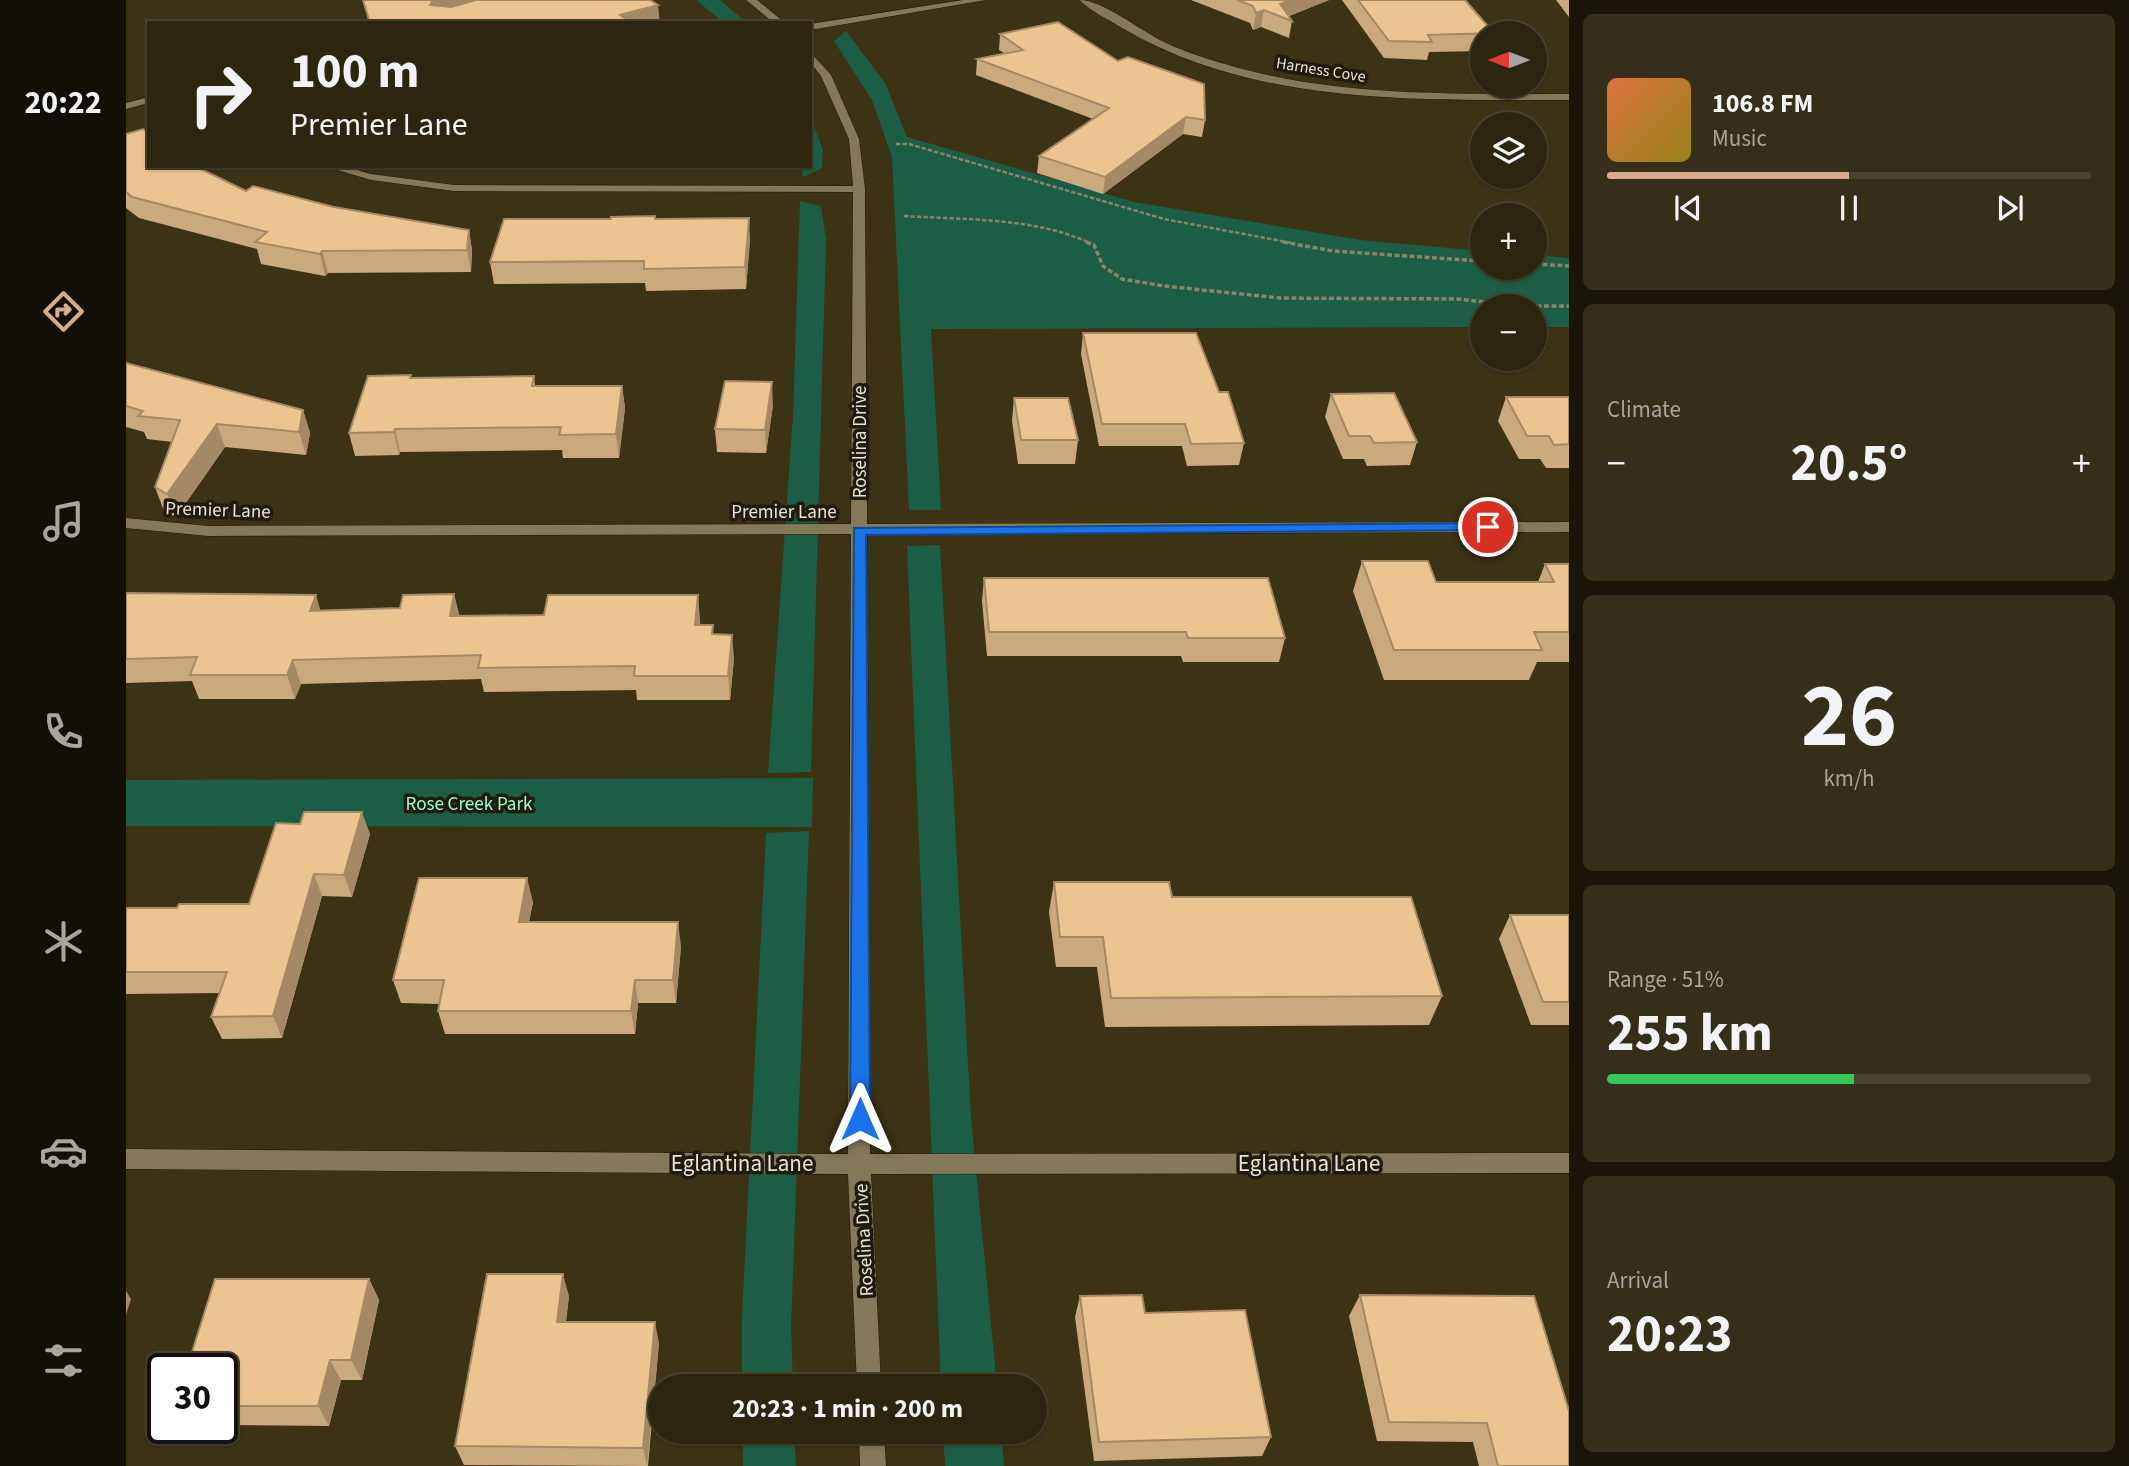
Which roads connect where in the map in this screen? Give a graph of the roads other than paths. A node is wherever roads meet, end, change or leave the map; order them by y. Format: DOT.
graph roads {
  1 [pos="751,0"];
  2 [pos="981,0"];
  3 [pos="1084,0"];
  4 [pos="777,21"];
  5 [pos="812,27"];
  6 [pos="812,58"];
  7 [pos="1569,97"];
  8 [pos="147,101"];
  9 [pos="126,106"];
  10 [pos="337,168"];
  11 [pos="859,189"];
  12 [pos="126,523"];
  13 [pos="1569,527"];
  14 [pos="859,531"];
  15 [pos="126,1159"];
  16 [pos="859,1163"];
  17 [pos="1569,1163"];
  18 [pos="869,1374"];
  19 [pos="872,1444"];
  20 [pos="873,1466"];
  1 -- 4 [label="street"];
  2 -- 5 [label="street"];
  3 -- 7 [label="street, Harness Cove"];
  6 -- 11 [label="street, Roselina Drive"];
  8 -- 9 [label="street"];
  10 -- 11 [label="street"];
  11 -- 14 [label="street, Roselina Drive"];
  12 -- 14 [label="street, Premier Lane"];
  13 -- 14 [label="street, Premier Lane"];
  14 -- 16 [label="street, Roselina Drive"];
  15 -- 16 [label="street, Eglantina Lane"];
  16 -- 17 [label="street, Eglantina Lane"];
  16 -- 18 [label="street, Roselina Drive"];
  19 -- 20 [label="street"];
}
